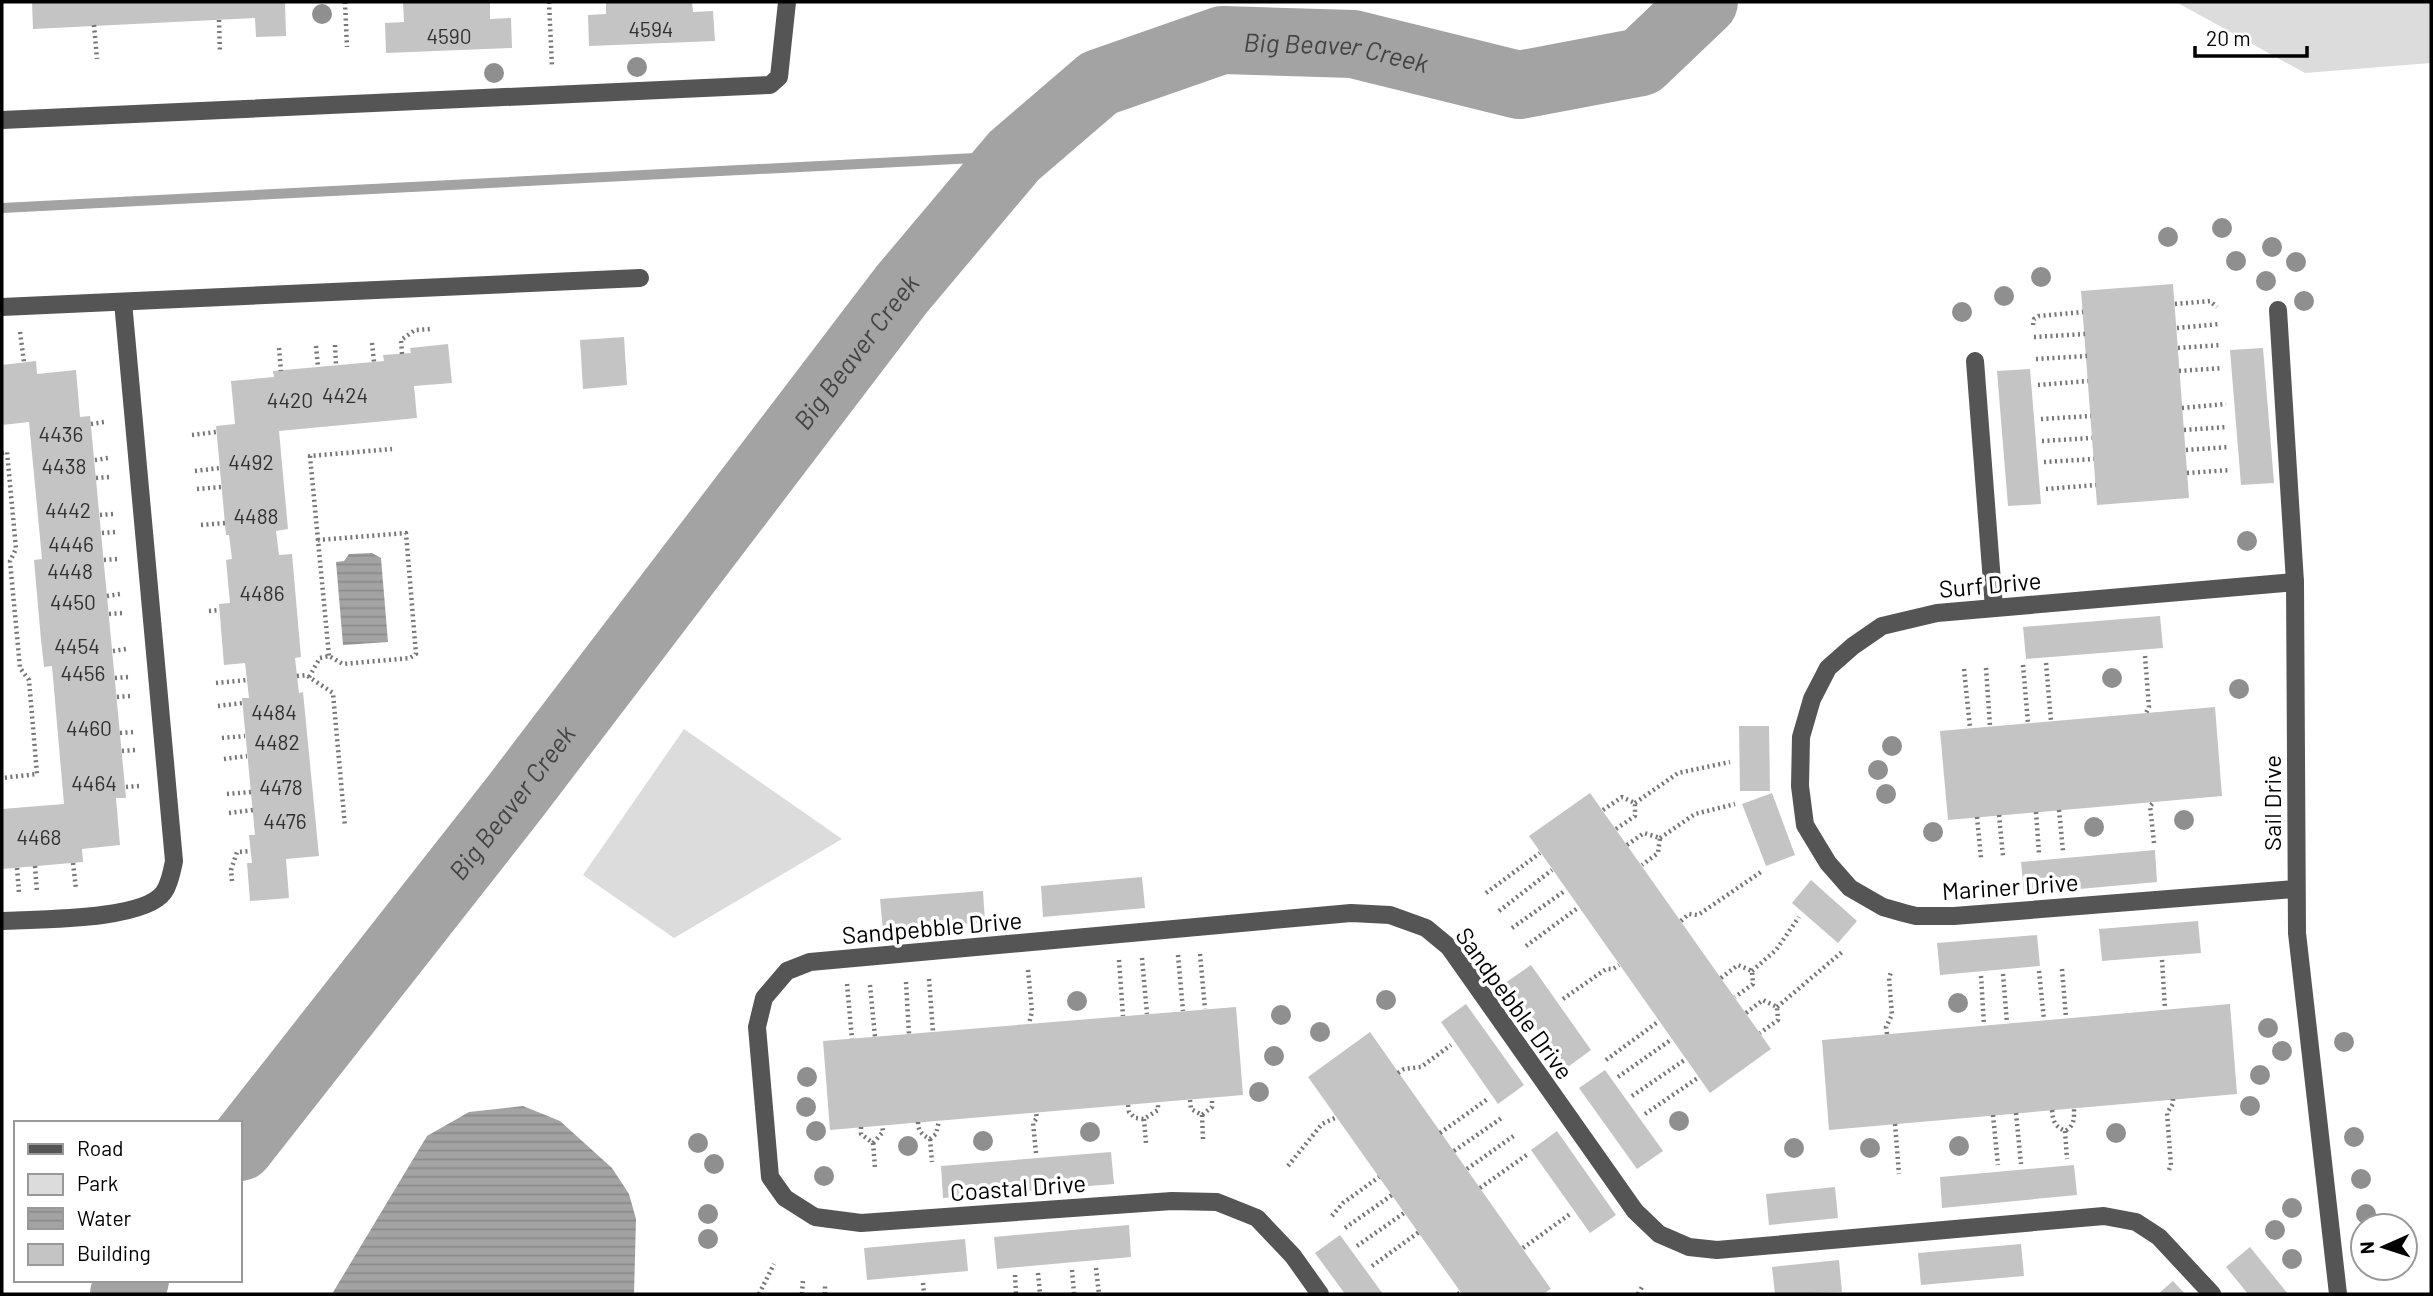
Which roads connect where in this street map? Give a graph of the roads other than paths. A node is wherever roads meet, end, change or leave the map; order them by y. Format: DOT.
graph roads {
  1 [pos="787,2"];
  2 [pos="2,120"];
  3 [pos="640,278"];
  4 [pos="123,302"];
  5 [pos="2,307"];
  6 [pos="2278,310"];
  7 [pos="1975,361"];
  8 [pos="2295,582"];
  9 [pos="1994,608"];
  10 [pos="1800,786"];
  11 [pos="2295,889"];
  12 [pos="2,921"];
  13 [pos="762,1105"];
  14 [pos="1320,1294"];
  15 [pos="2212,1294"];
  16 [pos="2339,1294"];
  1 -- 2 [label="street"];
  3 -- 4 [label="street"];
  4 -- 5 [label="street"];
  4 -- 12 [label="street"];
  6 -- 8 [label="street, Sail Drive"];
  7 -- 9 [label="street"];
  8 -- 9 [label="street, Surf Drive"];
  8 -- 11 [label="street, Sail Drive"];
  9 -- 10 [label="street, Surf Drive"];
  10 -- 11 [label="street, Mariner Drive"];
  11 -- 16 [label="street, Sail Drive"];
  13 -- 14 [label="street, Coastal Drive"];
  13 -- 15 [label="street, Sandpebble Drive"];
}
